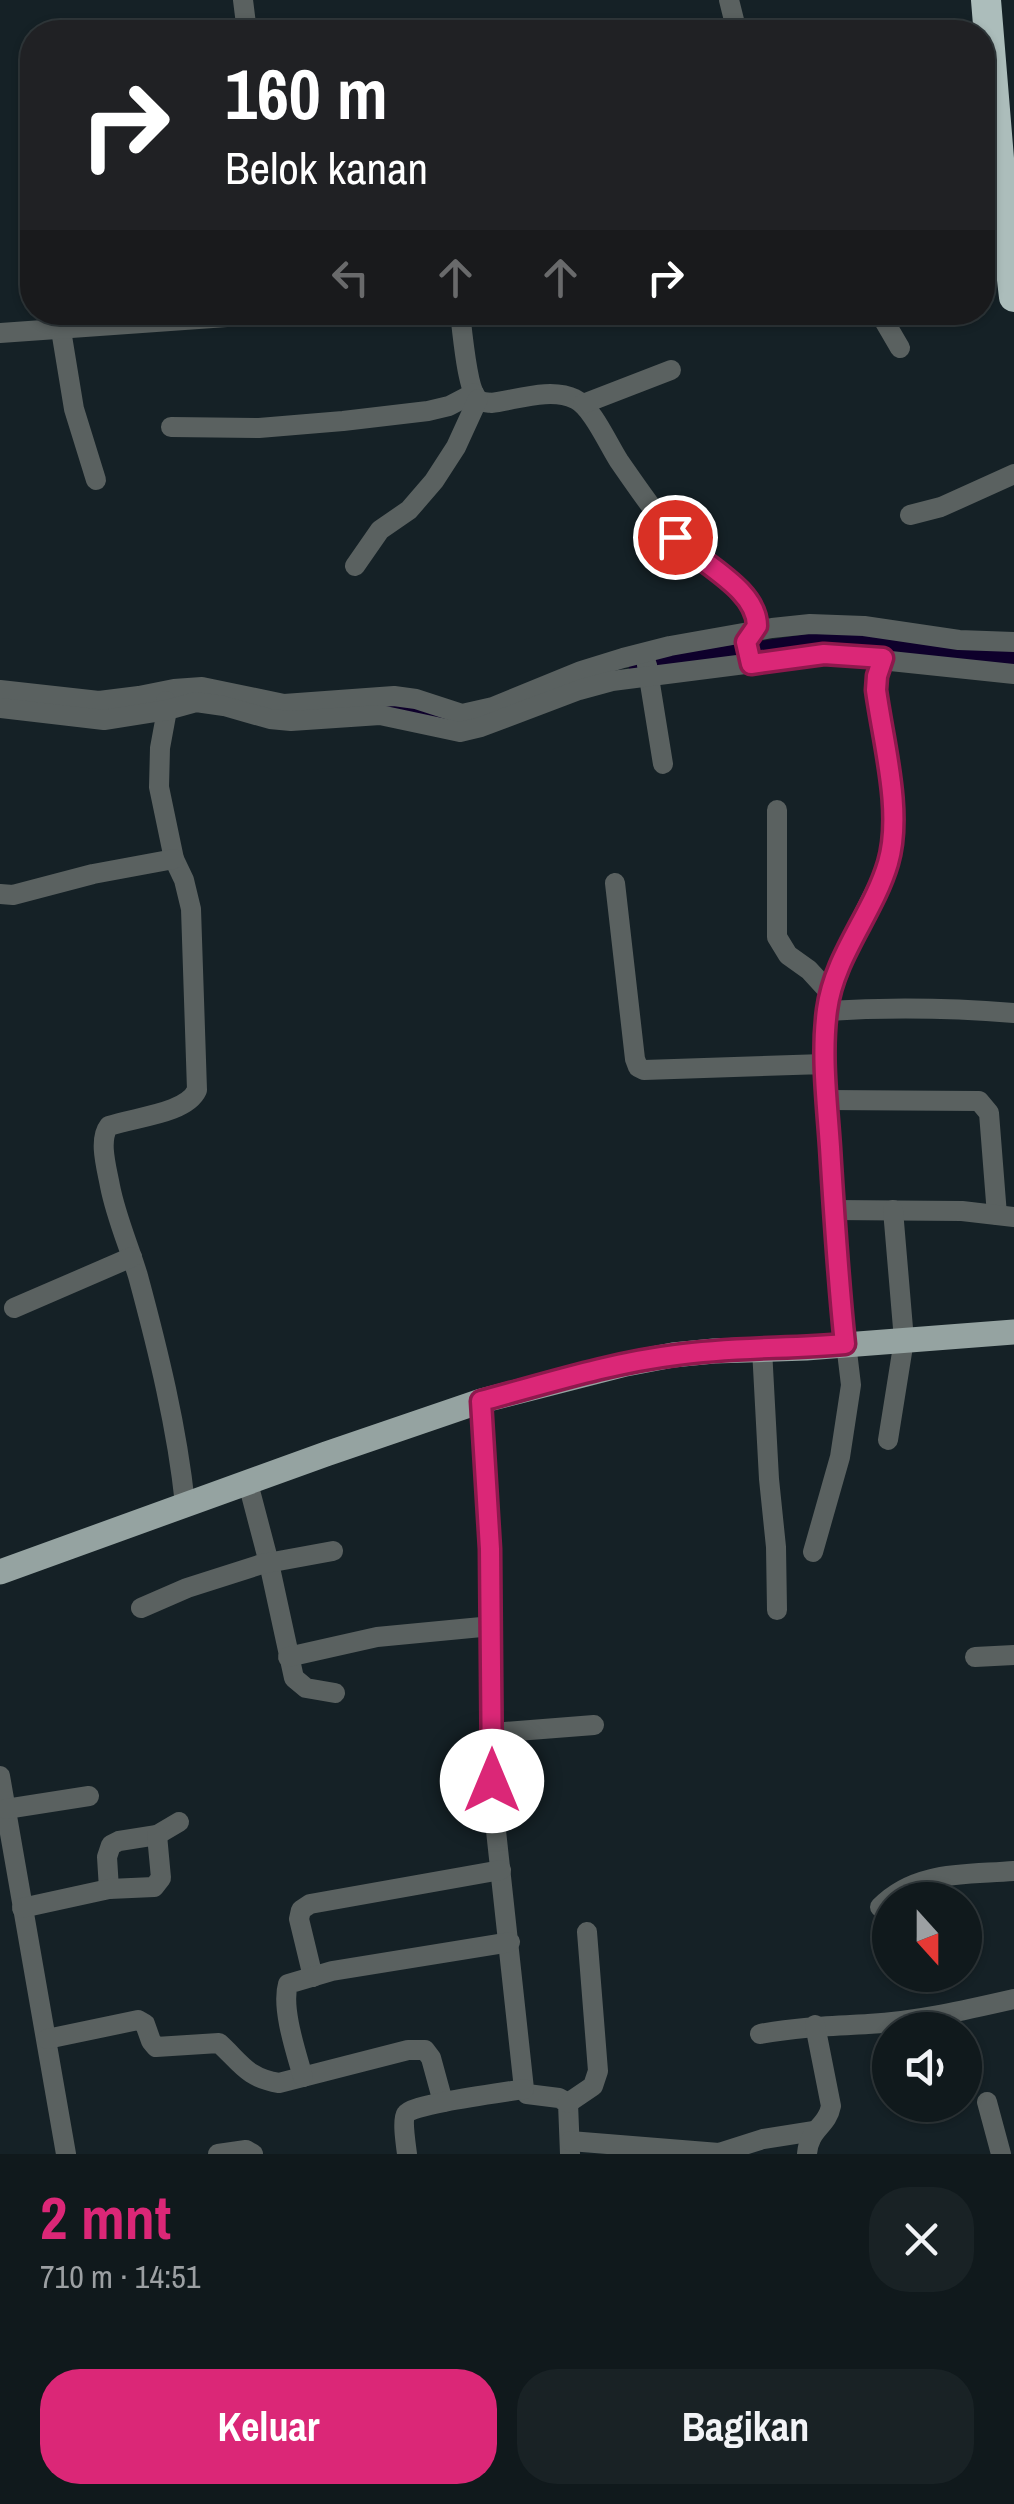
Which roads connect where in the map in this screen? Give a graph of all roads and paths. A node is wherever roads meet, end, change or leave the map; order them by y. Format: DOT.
graph roads {
  1 [pos="1003,0"];
  2 [pos="1014,112"];
  3 [pos="995,199"];
  4 [pos="1014,297"];
  5 [pos="127,325"];
  6 [pos="462,325"];
  7 [pos="887,325"];
  8 [pos="61,330"];
  9 [pos="0,333"];
  10 [pos="900,348"];
  11 [pos="671,370"];
  12 [pos="476,396"];
  13 [pos="590,401"];
  14 [pos="172,427"];
  15 [pos="1014,474"];
  16 [pos="96,480"];
  17 [pos="910,515"];
  18 [pos="355,566"];
  19 [pos="1014,642"];
  20 [pos="750,648"];
  21 [pos="883,658"];
  22 [pos="647,665"];
  23 [pos="1014,674"];
  24 [pos="0,690"];
  25 [pos="165,700"];
  26 [pos="0,708"];
  27 [pos="663,764"];
  28 [pos="778,810"];
  29 [pos="174,859"];
  30 [pos="615,883"];
  31 [pos="0,894"];
  32 [pos="829,1002"];
  33 [pos="1014,1014"];
  34 [pos="824,1064"];
  35 [pos="826,1100"];
  36 [pos="834,1210"];
  37 [pos="893,1210"];
  38 [pos="1006,1216"];
  39 [pos="132,1257"];
  40 [pos="14,1308"];
  41 [pos="1014,1332"];
  42 [pos="904,1340"];
  43 [pos="845,1344"];
  44 [pos="762,1349"];
  45 [pos="481,1401"];
  46 [pos="888,1440"];
  47 [pos="248,1482"];
  48 [pos="185,1504"];
  49 [pos="334,1551"];
  50 [pos="813,1552"];
  51 [pos="269,1563"];
  52 [pos="0,1572"];
  53 [pos="141,1608"];
  54 [pos="777,1610"];
  55 [pos="492,1626"];
  56 [pos="288,1656"];
  57 [pos="1014,1656"];
  58 [pos="976,1658"];
  59 [pos="335,1694"];
  60 [pos="594,1725"];
  61 [pos="492,1733"];
  62 [pos="0,1776"];
  63 [pos="89,1796"];
  64 [pos="6,1808"];
  65 [pos="179,1822"];
  66 [pos="157,1835"];
  67 [pos="501,1870"];
  68 [pos="1014,1871"];
  69 [pos="921,1882"];
  70 [pos="109,1889"];
  71 [pos="22,1908"];
  72 [pos="587,1932"];
  73 [pos="510,1942"];
  74 [pos="312,1977"];
  75 [pos="1014,1999"];
  76 [pos="815,2025"];
  77 [pos="760,2034"];
  78 [pos="47,2039"];
  79 [pos="303,2076"];
  80 [pos="524,2089"];
  81 [pos="443,2102"];
  82 [pos="987,2102"];
  83 [pos="568,2103"];
  84 [pos="814,2131"];
  85 [pos="570,2148"];
  86 [pos="66,2154"];
  87 [pos="218,2154"];
  88 [pos="252,2154"];
  89 [pos="407,2154"];
  90 [pos="807,2154"];
  91 [pos="1001,2154"];
  1 -- 2 [label="highway"];
  3 -- 4 [label="highway"];
  5 -- 8 [label="street"];
  6 -- 12 [label="street"];
  7 -- 10 [label="street"];
  8 -- 9 [label="street"];
  8 -- 16 [label="street"];
  11 -- 13 [label="street"];
  12 -- 13 [label="street"];
  12 -- 14 [label="street"];
  12 -- 18 [label="street"];
  13 -- 20 [label="street"];
  15 -- 17 [label="street"];
  19 -- 20 [label="street"];
  20 -- 21 [label="street"];
  20 -- 22 [label="street"];
  20 -- 22 [label="street"];
  21 -- 23 [label="street"];
  21 -- 32 [label="street"];
  22 -- 25 [label="street"];
  22 -- 27 [label="street"];
  24 -- 25 [label="street"];
  25 -- 26 [label="street"];
  25 -- 29 [label="street"];
  28 -- 32 [label="street"];
  29 -- 31 [label="street"];
  29 -- 39 [label="street"];
  30 -- 34 [label="street"];
  32 -- 33 [label="street"];
  32 -- 34 [label="street"];
  34 -- 35 [label="street"];
  35 -- 36 [label="street"];
  35 -- 38 [label="street"];
  36 -- 37 [label="street"];
  36 -- 43 [label="street"];
  37 -- 38 [label="street"];
  37 -- 42 [label="street"];
  39 -- 40 [label="street"];
  39 -- 48 [label="street"];
  41 -- 42 [label="main road"];
  42 -- 43 [label="main road"];
  42 -- 46 [label="street"];
  43 -- 44 [label="main road"];
  43 -- 50 [label="street"];
  44 -- 45 [label="main road"];
  44 -- 54 [label="street"];
  45 -- 47 [label="main road"];
  45 -- 55 [label="street"];
  47 -- 48 [label="main road"];
  47 -- 51 [label="street"];
  48 -- 52 [label="main road"];
  49 -- 51 [label="street"];
  51 -- 53 [label="street"];
  51 -- 56 [label="street"];
  55 -- 56 [label="street"];
  55 -- 61 [label="street"];
  56 -- 59 [label="street"];
  57 -- 58 [label="street"];
  60 -- 61 [label="street"];
  61 -- 67 [label="street"];
  62 -- 64 [label="street"];
  63 -- 64 [label="street"];
  64 -- 71 [label="street"];
  65 -- 66 [label="street"];
  66 -- 70 [label="street"];
  66 -- 70 [label="street"];
  67 -- 73 [label="street"];
  67 -- 74 [label="street"];
  68 -- 69 [label="street"];
  70 -- 71 [label="street"];
  71 -- 78 [label="street"];
  72 -- 83 [label="street"];
  73 -- 74 [label="street"];
  73 -- 80 [label="street"];
  74 -- 79 [label="street"];
  75 -- 76 [label="street"];
  76 -- 77 [label="street"];
  76 -- 84 [label="street"];
  78 -- 79 [label="street"];
  78 -- 86 [label="street"];
  79 -- 81 [label="street"];
  80 -- 81 [label="street"];
  80 -- 83 [label="street"];
  81 -- 89 [label="street"];
  82 -- 91 [label="street"];
  83 -- 85 [label="street"];
  84 -- 85 [label="street"];
  84 -- 90 [label="street"];
  87 -- 88 [label="street"];
}
